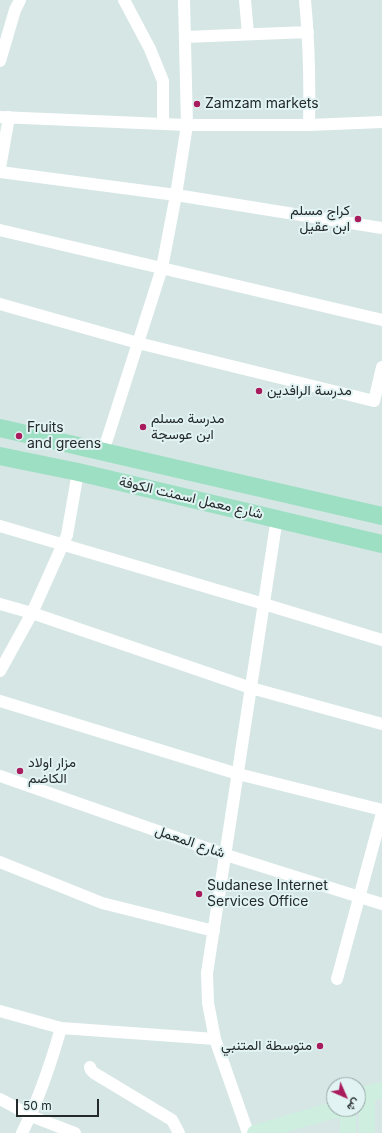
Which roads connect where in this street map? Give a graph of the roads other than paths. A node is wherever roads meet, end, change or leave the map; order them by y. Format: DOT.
graph roads {
  1 [pos="20,0"];
  2 [pos="124,0"];
  3 [pos="184,0"];
  4 [pos="245,0"];
  5 [pos="305,0"];
  6 [pos="308,32"];
  7 [pos="248,34"];
  8 [pos="185,37"];
  9 [pos="0,61"];
  10 [pos="4,117"];
  11 [pos="382,122"];
  12 [pos="163,124"];
  13 [pos="187,125"];
  14 [pos="309,125"];
  15 [pos="0,168"];
  16 [pos="0,172"];
  17 [pos="176,195"];
  18 [pos="382,228"];
  19 [pos="0,230"];
  20 [pos="162,268"];
  21 [pos="0,304"];
  22 [pos="382,320"];
  23 [pos="138,343"];
  24 [pos="382,367"];
  25 [pos="0,428"];
  26 [pos="103,452"];
  27 [pos="0,456"];
  28 [pos="78,472"];
  29 [pos="382,516"];
  30 [pos="277,518"];
  31 [pos="0,526"];
  32 [pos="382,544"];
  33 [pos="63,545"];
  34 [pos="0,604"];
  35 [pos="264,604"];
  36 [pos="32,614"];
  37 [pos="382,640"];
  38 [pos="0,672"];
  39 [pos="251,688"];
  40 [pos="0,701"];
  41 [pos="382,724"];
  42 [pos="238,774"];
  43 [pos="0,776"];
  44 [pos="382,812"];
  45 [pos="226,855"];
  46 [pos="0,862"];
  47 [pos="359,897"];
  48 [pos="382,904"];
  49 [pos="214,931"];
  50 [pos="337,980"];
  51 [pos="0,1012"];
  52 [pos="61,1028"];
  53 [pos="215,1039"];
  54 [pos="90,1067"];
  55 [pos="369,1098"];
  56 [pos="0,1099"];
  57 [pos="326,1112"];
  58 [pos="31,1116"];
  59 [pos="348,1117"];
  60 [pos="22,1133"];
  61 [pos="75,1133"];
  62 [pos="179,1133"];
  63 [pos="248,1133"];
  64 [pos="255,1133"];
  65 [pos="348,1133"];
  66 [pos="367,1133"];
  1 -- 9 [label="street"];
  2 -- 12 [label="street"];
  3 -- 8 [label="street"];
  4 -- 7 [label="street"];
  5 -- 6 [label="street"];
  6 -- 7 [label="street"];
  6 -- 14 [label="street"];
  7 -- 8 [label="street"];
  8 -- 13 [label="street"];
  10 -- 12 [label="street"];
  10 -- 15 [label="street"];
  11 -- 14 [label="street"];
  12 -- 13 [label="street"];
  13 -- 14 [label="street"];
  13 -- 17 [label="street"];
  16 -- 17 [label="street"];
  17 -- 18 [label="street"];
  17 -- 20 [label="street"];
  19 -- 20 [label="street"];
  20 -- 22 [label="street"];
  20 -- 23 [label="street"];
  21 -- 23 [label="street"];
  23 -- 24 [label="street"];
  23 -- 26 [label="street"];
  25 -- 26 [label="main road, شارع معمل اسمنت الكوفة"];
  26 -- 29 [label="main road, شارع معمل اسمنت الكوفة"];
  27 -- 28 [label="main road, شارع معمل اسمنت الكوفة"];
  28 -- 30 [label="main road, شارع معمل اسمنت الكوفة"];
  28 -- 33 [label="street"];
  30 -- 32 [label="main road, شارع معمل اسمنت الكوفة"];
  30 -- 35 [label="street"];
  31 -- 33 [label="street"];
  33 -- 35 [label="street"];
  33 -- 36 [label="street"];
  34 -- 36 [label="street"];
  35 -- 37 [label="street"];
  35 -- 39 [label="street"];
  36 -- 38 [label="street"];
  36 -- 39 [label="street"];
  39 -- 41 [label="street"];
  39 -- 42 [label="street"];
  40 -- 42 [label="street"];
  42 -- 44 [label="street"];
  42 -- 45 [label="street"];
  43 -- 45 [label="street, شارع المعمل"];
  44 -- 47 [label="street"];
  45 -- 47 [label="street, شارع المعمل"];
  45 -- 49 [label="street"];
  46 -- 49 [label="street"];
  47 -- 48 [label="street, شارع المعمل"];
  47 -- 50 [label="street"];
  49 -- 53 [label="street"];
  51 -- 52 [label="street"];
  52 -- 53 [label="street"];
  52 -- 58 [label="street"];
  53 -- 63 [label="street"];
  54 -- 62 [label="street"];
  55 -- 66 [label="street"];
  56 -- 58 [label="street"];
  57 -- 64 [label="street"];
  58 -- 60 [label="street"];
  58 -- 61 [label="street"];
  59 -- 65 [label="street"];
}
